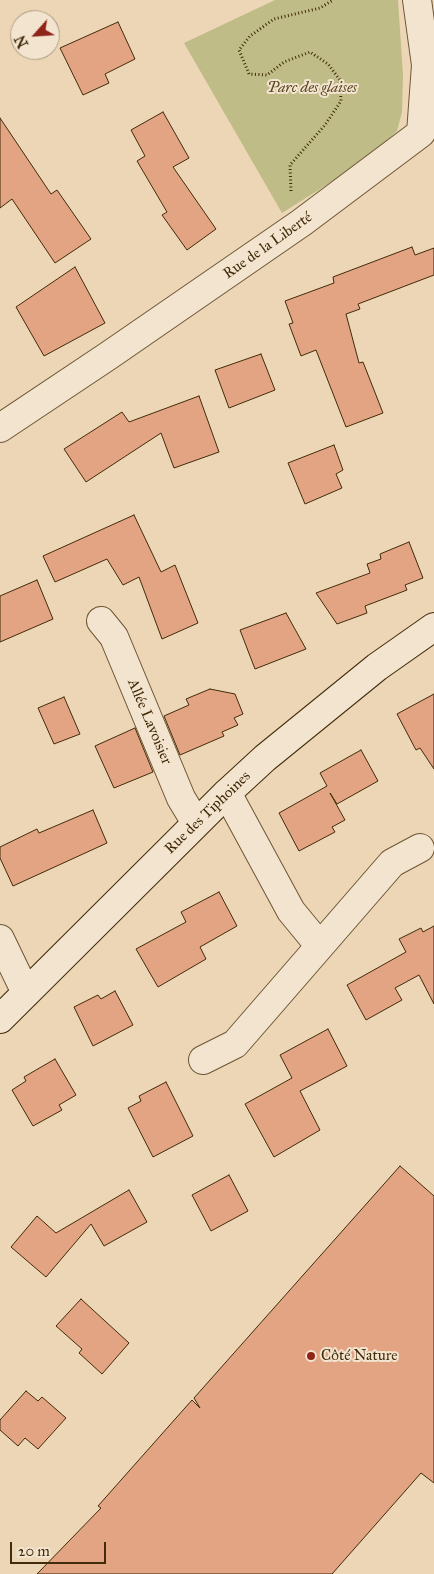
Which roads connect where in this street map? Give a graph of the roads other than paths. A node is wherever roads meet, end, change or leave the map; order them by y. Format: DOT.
graph roads {
  1 [pos="417,0"];
  2 [pos="0,428"];
  3 [pos="101,621"];
  4 [pos="434,627"];
  5 [pos="227,793"];
  6 [pos="196,823"];
  7 [pos="420,848"];
  8 [pos="0,939"];
  9 [pos="319,945"];
  10 [pos="26,993"];
  11 [pos="0,1019"];
  12 [pos="203,1060"];
  1 -- 2 [label="street, Rue de la Liberté"];
  3 -- 6 [label="street, Allée Lavoisier"];
  4 -- 5 [label="street, Rue des Tiphoines"];
  5 -- 6 [label="street, Rue des Tiphoines"];
  5 -- 9 [label="street"];
  6 -- 10 [label="street, Rue des Tiphoines"];
  7 -- 9 [label="street"];
  8 -- 10 [label="street"];
  9 -- 12 [label="street"];
  10 -- 11 [label="street, Rue des Tiphoines"];
}
